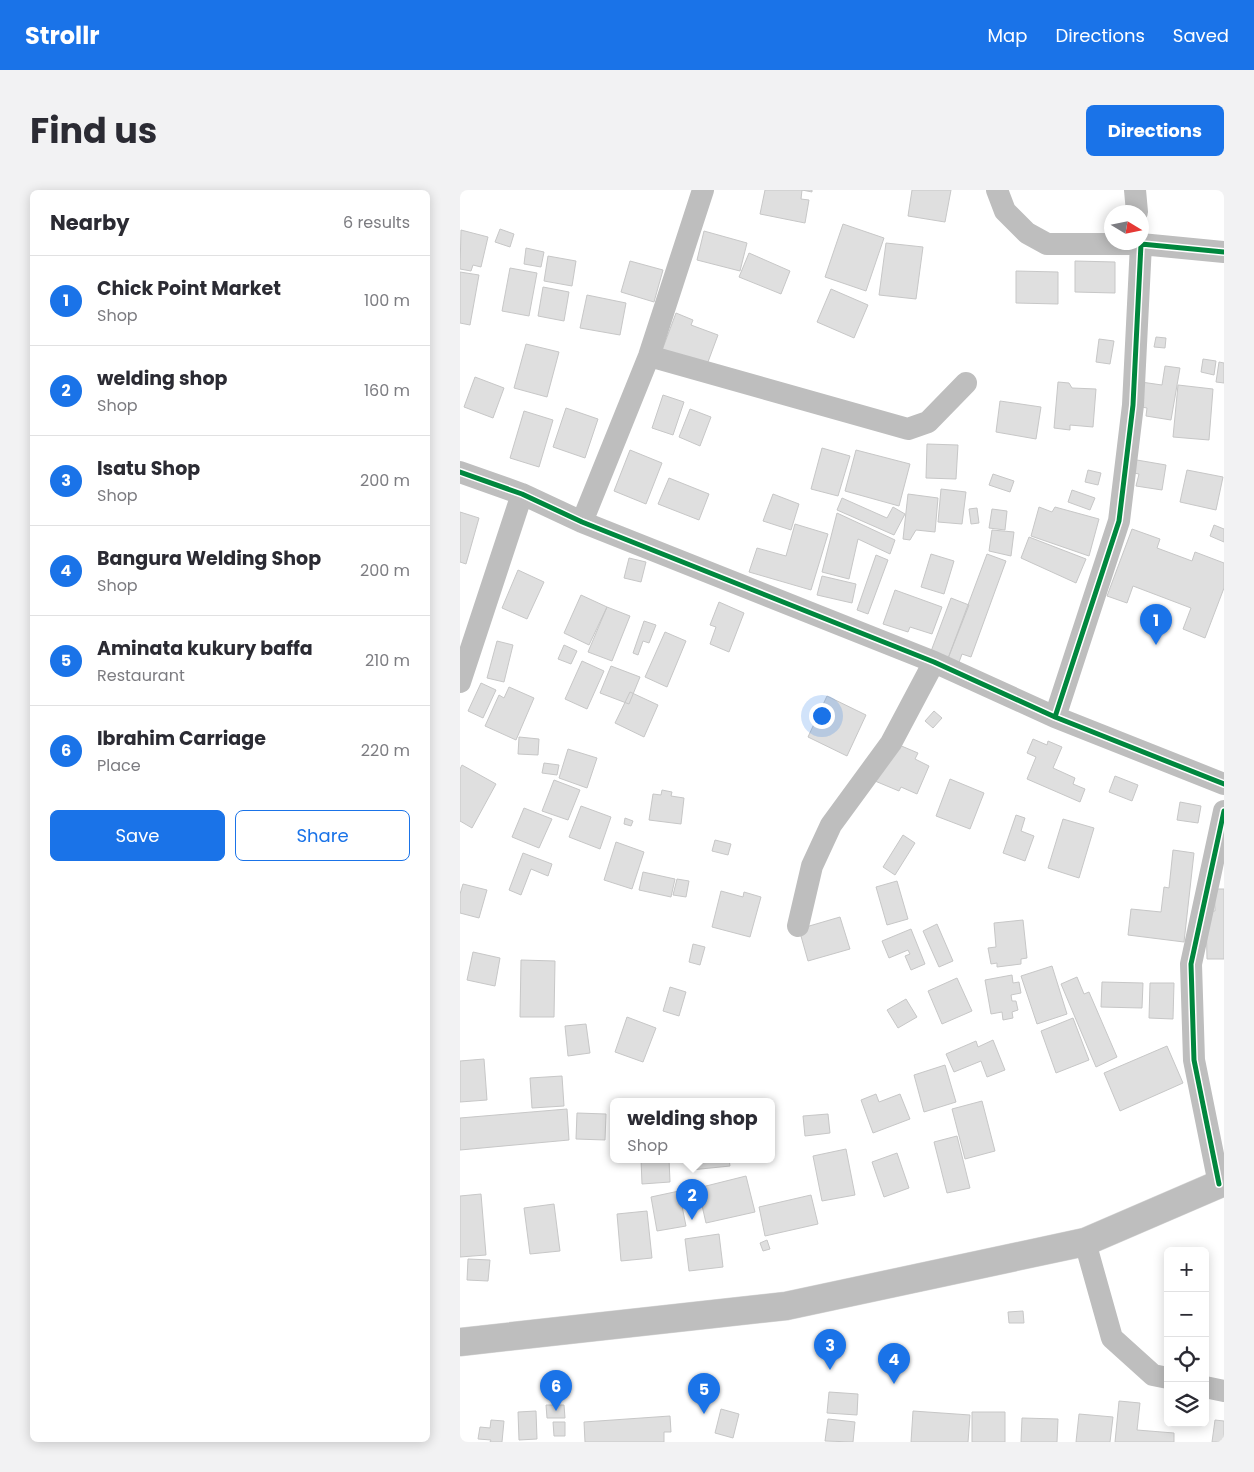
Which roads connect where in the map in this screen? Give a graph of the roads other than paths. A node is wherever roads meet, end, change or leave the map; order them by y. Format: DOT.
graph roads {
  1 [pos="704,190"];
  2 [pos="997,190"];
  3 [pos="1135,190"];
  4 [pos="1136,205"];
  5 [pos="1104,244"];
  6 [pos="1149,245"];
  7 [pos="1140,250"];
  8 [pos="1224,252"];
  9 [pos="649,356"];
  10 [pos="966,383"];
  11 [pos="460,472"];
  12 [pos="522,494"];
  13 [pos="582,522"];
  14 [pos="934,662"];
  15 [pos="460,682"];
  16 [pos="1055,717"];
  17 [pos="1224,784"];
  18 [pos="1224,811"];
  19 [pos="798,926"];
  20 [pos="1222,1183"];
  21 [pos="1085,1242"];
  22 [pos="460,1342"];
  23 [pos="1164,1377"];
  24 [pos="1209,1388"];
  25 [pos="1224,1391"];
  1 -- 9 [label="street"];
  2 -- 5 [label="street"];
  3 -- 4 [label="street"];
  6 -- 8 [label="street"];
  7 -- 16 [label="street"];
  9 -- 10 [label="street"];
  9 -- 13 [label="street"];
  11 -- 12 [label="street"];
  12 -- 13 [label="street"];
  12 -- 15 [label="street"];
  13 -- 14 [label="street"];
  14 -- 16 [label="street"];
  14 -- 19 [label="street"];
  16 -- 17 [label="street"];
  18 -- 20 [label="street"];
  20 -- 21 [label="highway"];
  21 -- 22 [label="highway"];
  21 -- 23 [label="street"];
  24 -- 25 [label="street"];
}
